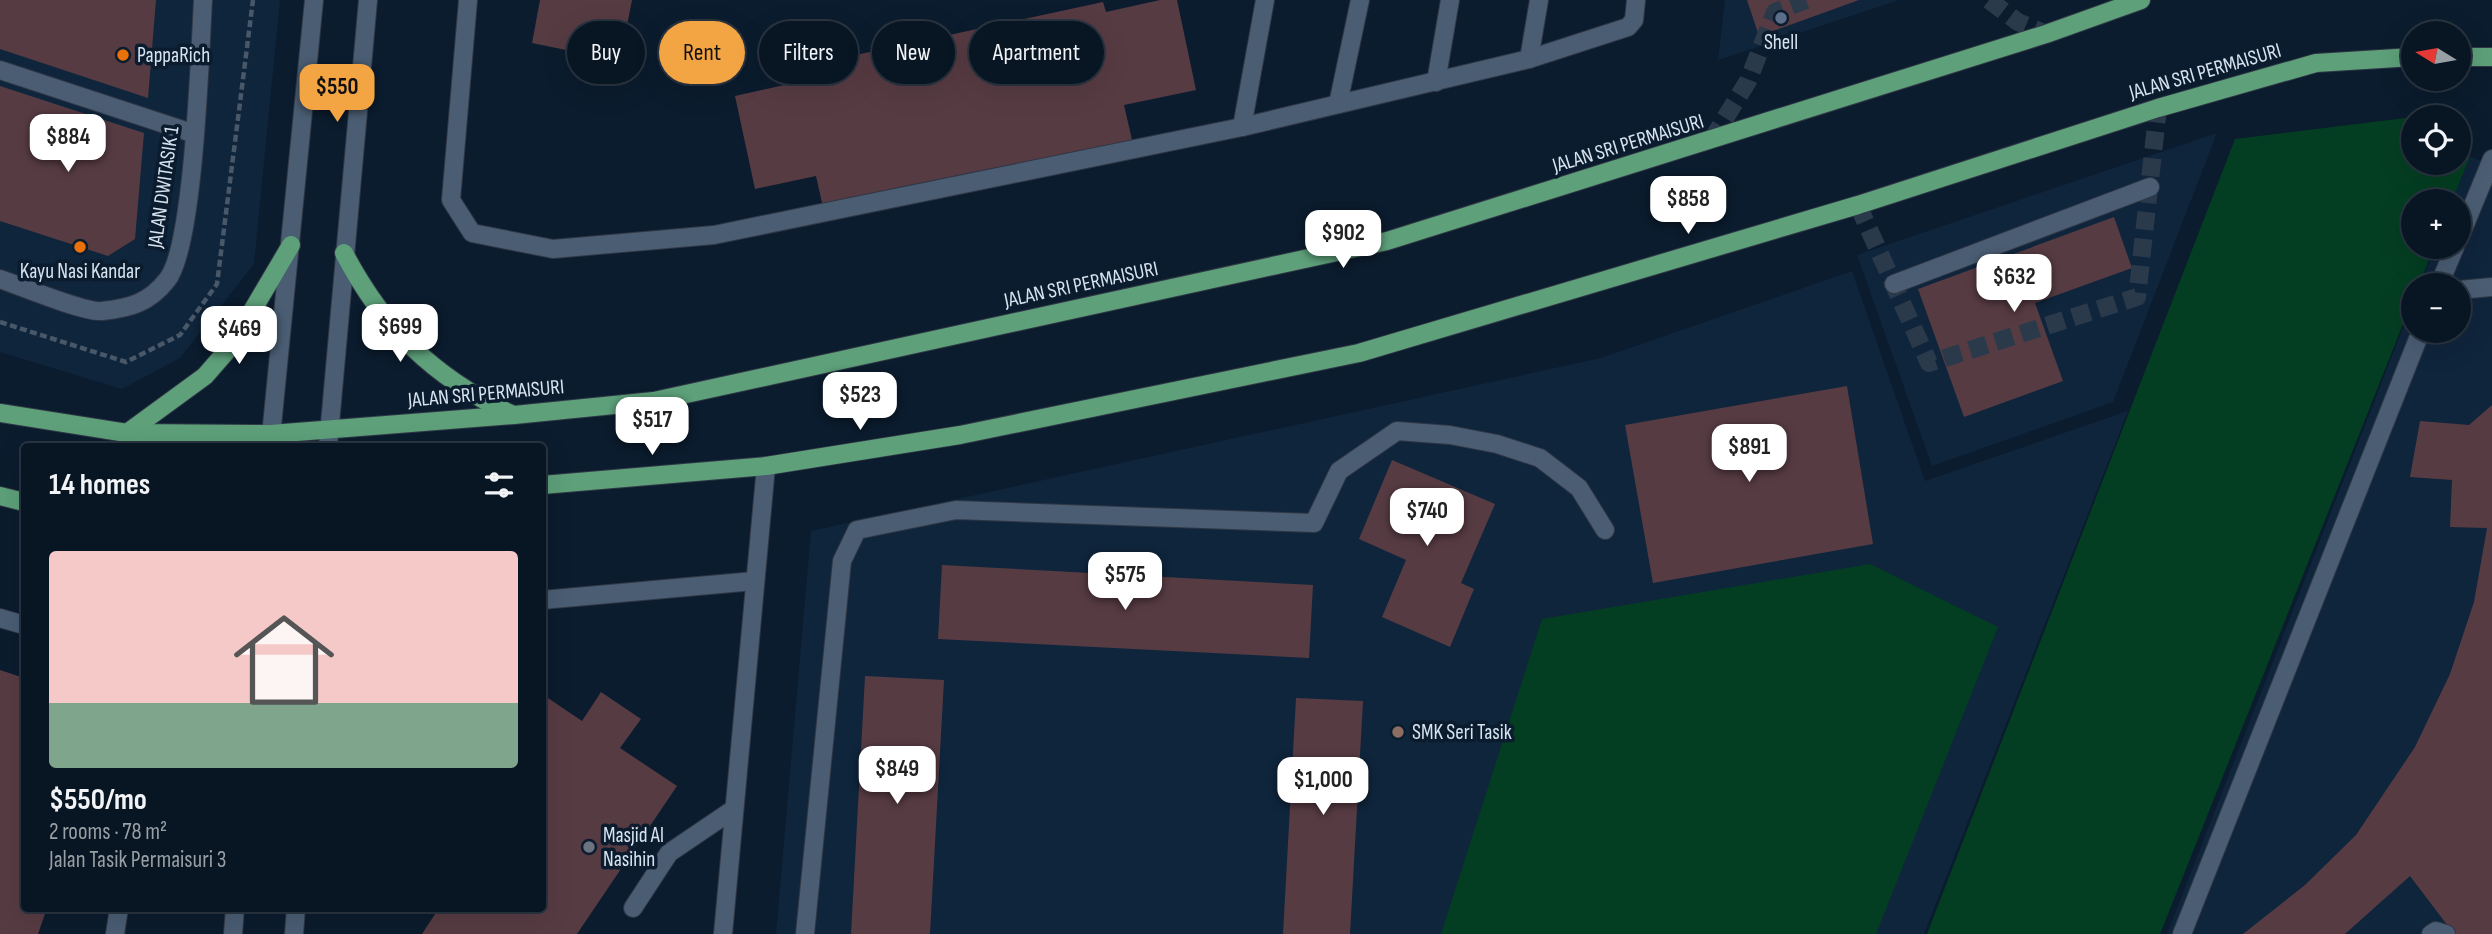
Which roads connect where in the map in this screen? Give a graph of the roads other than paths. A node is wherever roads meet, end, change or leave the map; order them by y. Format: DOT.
graph roads {
  1 [pos="203,0"];
  2 [pos="314,0"];
  3 [pos="368,0"];
  4 [pos="468,0"];
  5 [pos="1265,0"];
  6 [pos="1360,0"];
  7 [pos="1450,0"];
  8 [pos="1539,0"];
  9 [pos="1636,0"];
  10 [pos="2141,0"];
  11 [pos="2471,57"];
  12 [pos="2401,58"];
  13 [pos="2492,58"];
  14 [pos="1529,59"];
  15 [pos="0,70"];
  16 [pos="1436,82"];
  17 [pos="1338,104"];
  18 [pos="1242,127"];
  19 [pos="195,134"];
  20 [pos="2492,159"];
  21 [pos="2150,187"];
  22 [pos="2471,210"];
  23 [pos="291,245"];
  24 [pos="344,253"];
  25 [pos="0,279"];
  26 [pos="1894,284"];
  27 [pos="2492,287"];
  28 [pos="2471,289"];
  29 [pos="2416,343"];
  30 [pos="0,412"];
  31 [pos="514,415"];
  32 [pos="127,433"];
  33 [pos="329,437"];
  34 [pos="271,440"];
  35 [pos="766,466"];
  36 [pos="546,485"];
  37 [pos="0,496"];
  38 [pos="21,501"];
  39 [pos="1605,530"];
  40 [pos="754,581"];
  41 [pos="546,600"];
  42 [pos="0,618"];
  43 [pos="21,624"];
  44 [pos="734,809"];
  45 [pos="633,908"];
  46 [pos="119,912"];
  47 [pos="235,912"];
  48 [pos="296,912"];
  49 [pos="116,934"];
  50 [pos="233,934"];
  51 [pos="294,934"];
  52 [pos="723,934"];
  53 [pos="805,934"];
  54 [pos="2182,934"];
  55 [pos="2431,934"];
  56 [pos="2446,934"];
  1 -- 19 [label="street, JALAN DWITASIK 1"];
  2 -- 23 [label="street"];
  3 -- 24 [label="street"];
  4 -- 18 [label="street"];
  5 -- 18 [label="street"];
  6 -- 17 [label="street"];
  7 -- 16 [label="street"];
  8 -- 14 [label="street"];
  9 -- 14 [label="street"];
  10 -- 31 [label="main road, JALAN SRI PERMAISURI"];
  11 -- 13 [label="main road"];
  12 -- 35 [label="main road, JALAN SRI PERMAISURI"];
  14 -- 16 [label="street"];
  15 -- 19 [label="street"];
  16 -- 17 [label="street"];
  17 -- 18 [label="street"];
  19 -- 25 [label="street, JALAN DWITASIK 1"];
  20 -- 22 [label="street"];
  21 -- 26 [label="street"];
  23 -- 32 [label="main road"];
  23 -- 34 [label="street"];
  24 -- 31 [label="main road"];
  24 -- 33 [label="street"];
  27 -- 28 [label="street"];
  29 -- 54 [label="street"];
  30 -- 32 [label="main road, JALAN SRI PERMAISURI"];
  31 -- 33 [label="main road, JALAN SRI PERMAISURI"];
  32 -- 34 [label="main road, JALAN SRI PERMAISURI"];
  33 -- 34 [label="main road, JALAN SRI PERMAISURI"];
  35 -- 36 [label="main road, JALAN SRI PERMAISURI"];
  35 -- 40 [label="street"];
  37 -- 38 [label="main road"];
  39 -- 53 [label="street"];
  40 -- 41 [label="street"];
  40 -- 44 [label="street"];
  42 -- 43 [label="street"];
  44 -- 45 [label="street"];
  44 -- 52 [label="street"];
  46 -- 49 [label="street"];
  47 -- 50 [label="street"];
  48 -- 51 [label="street"];
  55 -- 56 [label="street"];
}
